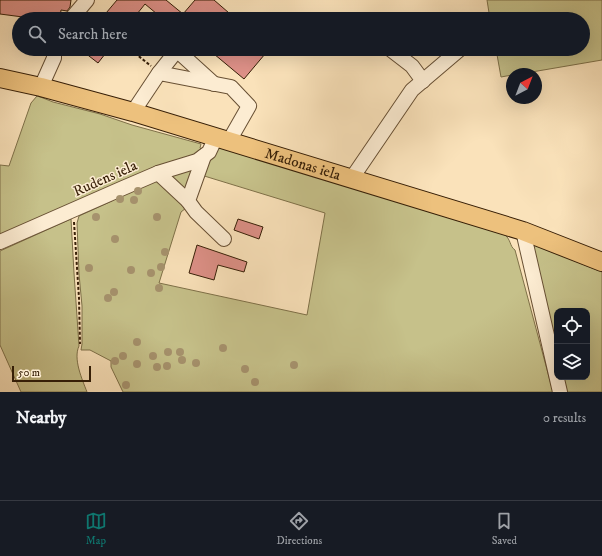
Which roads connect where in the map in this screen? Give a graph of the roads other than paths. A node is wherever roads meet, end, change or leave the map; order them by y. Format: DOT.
graph roads {
  1 [pos="87,0"];
  2 [pos="77,12"];
  3 [pos="54,56"];
  4 [pos="172,56"];
  5 [pos="183,56"];
  6 [pos="399,56"];
  7 [pos="452,56"];
  8 [pos="159,73"];
  9 [pos="0,78"];
  10 [pos="423,80"];
  11 [pos="214,84"];
  12 [pos="41,87"];
  13 [pos="133,112"];
  14 [pos="222,139"];
  15 [pos="204,156"];
  16 [pos="158,173"];
  17 [pos="352,178"];
  18 [pos="188,201"];
  19 [pos="524,231"];
  20 [pos="224,239"];
  21 [pos="0,242"];
  22 [pos="602,262"];
  23 [pos="560,392"];
  1 -- 2 [label="street"];
  3 -- 12 [label="street"];
  4 -- 8 [label="street"];
  5 -- 11 [label="street"];
  6 -- 10 [label="street"];
  7 -- 10 [label="street"];
  8 -- 11 [label="street"];
  8 -- 13 [label="street"];
  9 -- 12 [label="main road, Madonas iela"];
  10 -- 17 [label="street"];
  11 -- 14 [label="street"];
  12 -- 13 [label="main road, Madonas iela"];
  13 -- 14 [label="main road, Madonas iela"];
  14 -- 15 [label="street"];
  14 -- 17 [label="main road, Madonas iela"];
  15 -- 16 [label="street, Rudens iela"];
  15 -- 18 [label="street"];
  16 -- 18 [label="street"];
  16 -- 21 [label="street, Rudens iela"];
  17 -- 19 [label="main road, Madonas iela"];
  18 -- 20 [label="street"];
  19 -- 22 [label="main road, Madonas iela"];
  19 -- 23 [label="street"];
}
